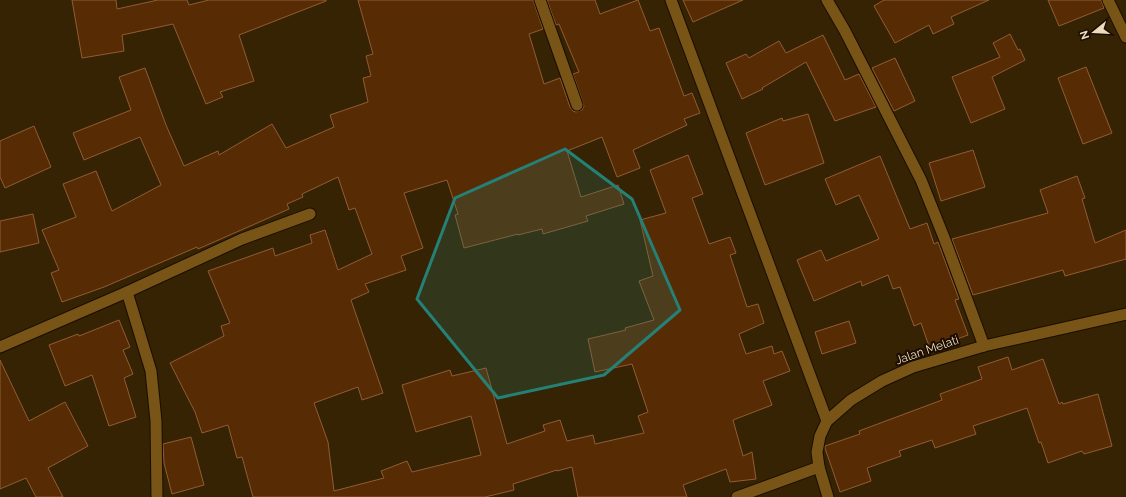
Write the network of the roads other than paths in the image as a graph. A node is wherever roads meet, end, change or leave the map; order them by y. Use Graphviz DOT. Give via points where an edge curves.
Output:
graph roads {
  1 [pos="540,0"];
  2 [pos="671,0"];
  3 [pos="827,0"];
  4 [pos="1108,0"];
  5 [pos="1126,36"];
  6 [pos="577,105"];
  7 [pos="310,214"];
  8 [pos="126,292"];
  9 [pos="1126,314"];
  10 [pos="984,346"];
  11 [pos="0,347"];
  12 [pos="827,421"];
  13 [pos="819,467"];
  14 [pos="157,497"];
  15 [pos="737,497"];
  16 [pos="828,497"];
  1 -- 6 [label="street"];
  2 -- 12 [label="street"];
  3 -- 10 [label="street" via="921,180"];
  4 -- 5 [label="street"];
  7 -- 8 [label="street" via="242,239"];
  8 -- 11 [label="street"];
  8 -- 14 [label="street" via="151,371 156,421"];
  9 -- 10 [label="street, Jalan Melati"];
  10 -- 12 [label="street, Jalan Melati" via="913,367 882,381 851,400"];
  12 -- 13 [label="street, Jalan Melati" via="820,436 817,452"];
  13 -- 15 [label="street"];
  13 -- 16 [label="street, Jalan Melati"];
}
